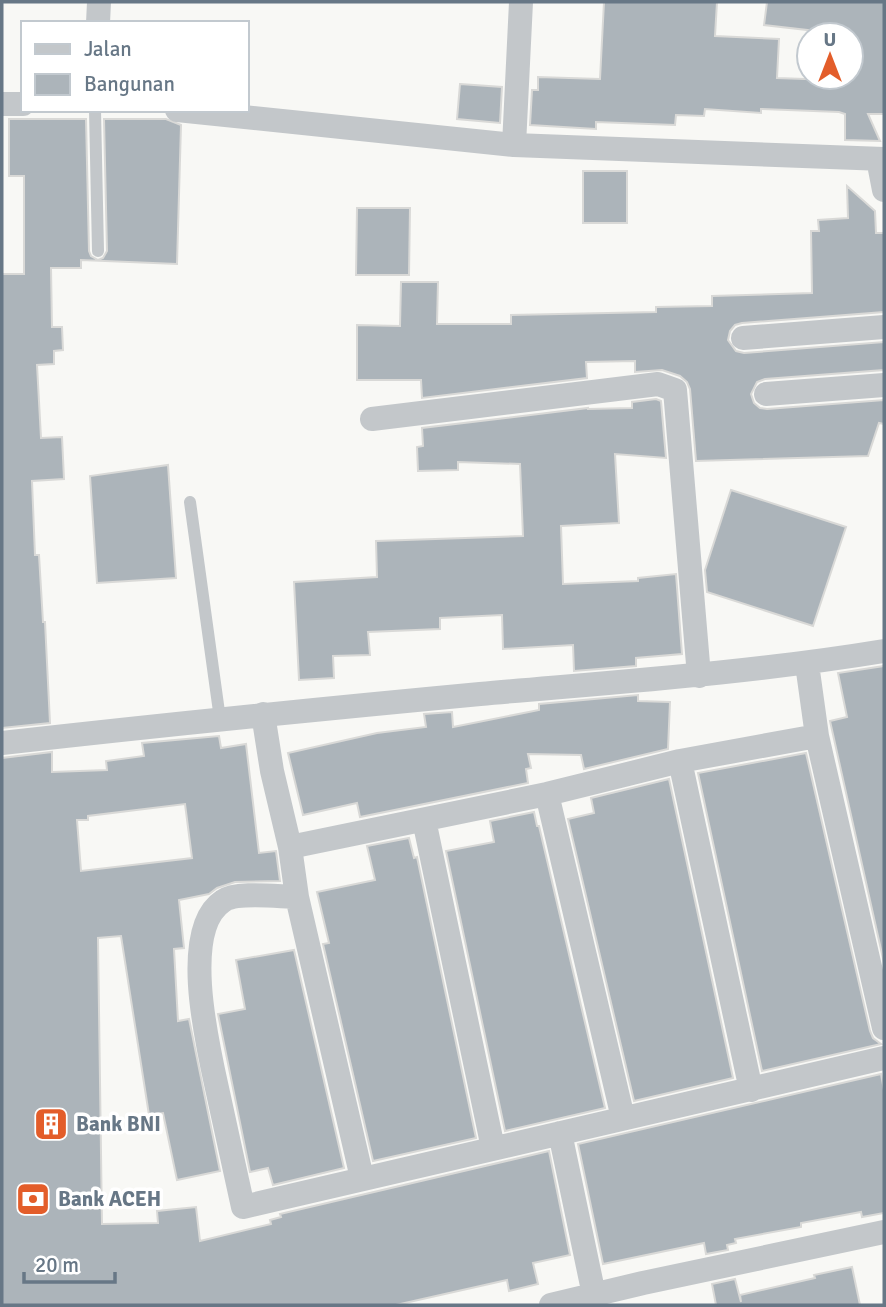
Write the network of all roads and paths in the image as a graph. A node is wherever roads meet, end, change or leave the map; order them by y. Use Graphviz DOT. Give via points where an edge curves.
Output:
graph roads {
  1 [pos="99,2"];
  2 [pos="521,2"];
  3 [pos="98,21"];
  4 [pos="2,104"];
  5 [pos="21,104"];
  6 [pos="95,112"];
  7 [pos="196,112"];
  8 [pos="514,145"];
  9 [pos="881,159"];
  10 [pos="884,190"];
  11 [pos="98,251"];
  12 [pos="884,327"];
  13 [pos="743,338"];
  14 [pos="884,385"];
  15 [pos="766,394"];
  16 [pos="372,419"];
  17 [pos="190,502"];
  18 [pos="884,651"];
  19 [pos="807,664"];
  20 [pos="699,676"];
  21 [pos="263,714"];
  22 [pos="220,719"];
  23 [pos="817,736"];
  24 [pos="2,743"];
  25 [pos="680,761"];
  26 [pos="547,794"];
  27 [pos="424,820"];
  28 [pos="290,848"];
  29 [pos="297,897"];
  30 [pos="884,1028"];
  31 [pos="884,1058"];
  32 [pos="751,1090"];
  33 [pos="623,1118"];
  34 [pos="560,1133"];
  35 [pos="493,1149"];
  36 [pos="362,1178"];
  37 [pos="884,1232"];
  38 [pos="645,1294"];
  39 [pos="594,1295"];
  40 [pos="551,1305"];
  1 -- 3 [label="street"];
  2 -- 8 [label="street"];
  4 -- 5 [label="street"];
  6 -- 11 [label="lane"];
  7 -- 8 [label="street"];
  8 -- 9 [label="street"];
  9 -- 10 [label="street"];
  12 -- 13 [label="street"];
  14 -- 15 [label="street"];
  16 -- 20 [label="street" via="658,384 675,390"];
  17 -- 22 [label="lane"];
  18 -- 19 [label="street"];
  19 -- 20 [label="street"];
  19 -- 23 [label="street"];
  20 -- 21 [label="street"];
  21 -- 22 [label="street"];
  21 -- 28 [label="street"];
  22 -- 24 [label="street"];
  23 -- 25 [label="street"];
  23 -- 30 [label="street"];
  25 -- 26 [label="street"];
  25 -- 32 [label="street"];
  26 -- 27 [label="street"];
  26 -- 33 [label="street"];
  27 -- 28 [label="street"];
  27 -- 35 [label="street"];
  28 -- 29 [label="street"];
  29 -- 36 [label="street"];
  29 -- 36 [label="street" via="223,901 201,939 202,1017 243,1208"];
  31 -- 32 [label="street"];
  32 -- 33 [label="street"];
  33 -- 34 [label="street"];
  34 -- 35 [label="street"];
  34 -- 39 [label="street"];
  35 -- 36 [label="street"];
  37 -- 38 [label="street"];
  38 -- 39 [label="street"];
  39 -- 40 [label="street"];
}
